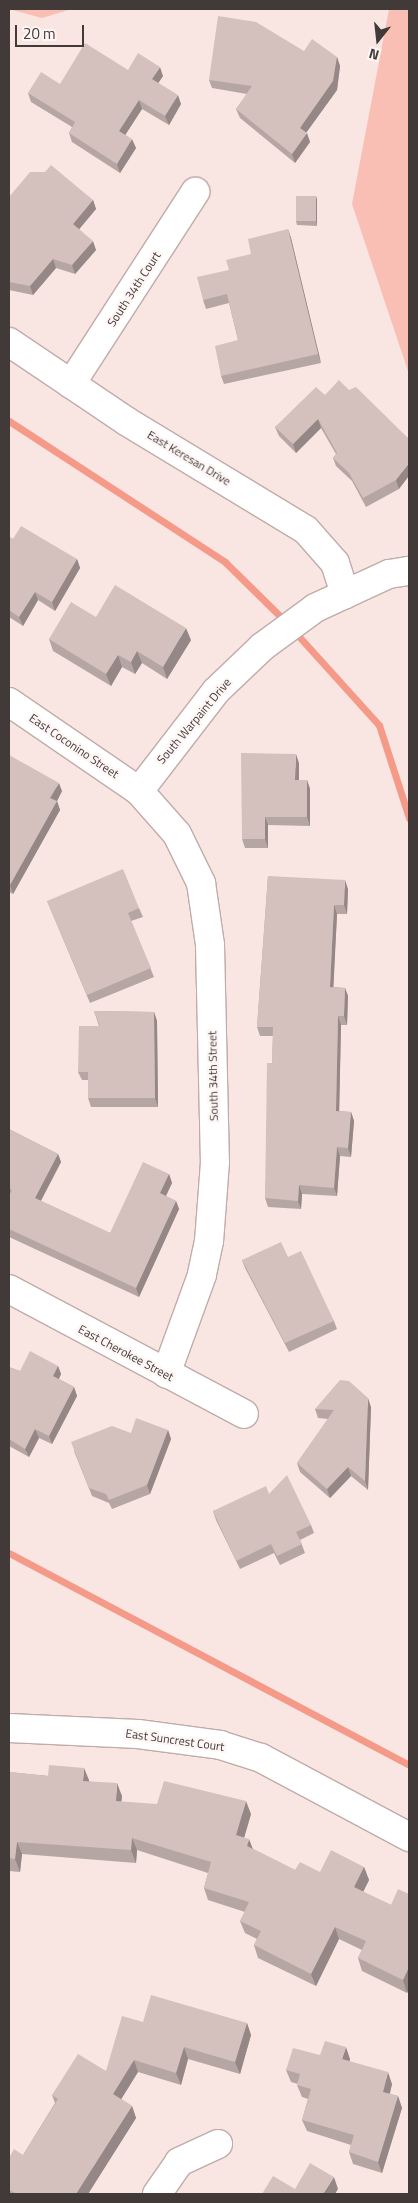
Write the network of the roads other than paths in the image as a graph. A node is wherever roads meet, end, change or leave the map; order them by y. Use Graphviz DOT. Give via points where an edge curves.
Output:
graph roads {
  1 [pos="195,192"];
  2 [pos="9,342"];
  3 [pos="71,384"];
  4 [pos="409,571"];
  5 [pos="345,594"];
  6 [pos="9,702"];
  7 [pos="139,790"];
  8 [pos="9,1289"];
  9 [pos="166,1374"];
  10 [pos="244,1414"];
  11 [pos="9,1728"];
  12 [pos="409,1837"];
  13 [pos="218,2144"];
  14 [pos="157,2194"];
  1 -- 3 [label="street, South 34th Court"];
  2 -- 3 [label="street, East Keresan Drive"];
  3 -- 5 [label="street, East Keresan Drive" via="306,530 335,563"];
  4 -- 5 [label="street, South Warpaint Drive" via="389,574"];
  5 -- 7 [label="street, South Warpaint Drive" via="315,608 262,647 216,691"];
  6 -- 7 [label="street, East Coconino Street"];
  7 -- 9 [label="street, South 34th Street" via="176,834 201,883 210,945 215,1162 209,1241 202,1275"];
  8 -- 9 [label="street, East Cherokee Street"];
  9 -- 10 [label="street, East Cherokee Street"];
  11 -- 12 [label="street, East Suncrest Court" via="138,1734 220,1745 261,1758"];
  13 -- 14 [label="street" via="179,2162"];
}
